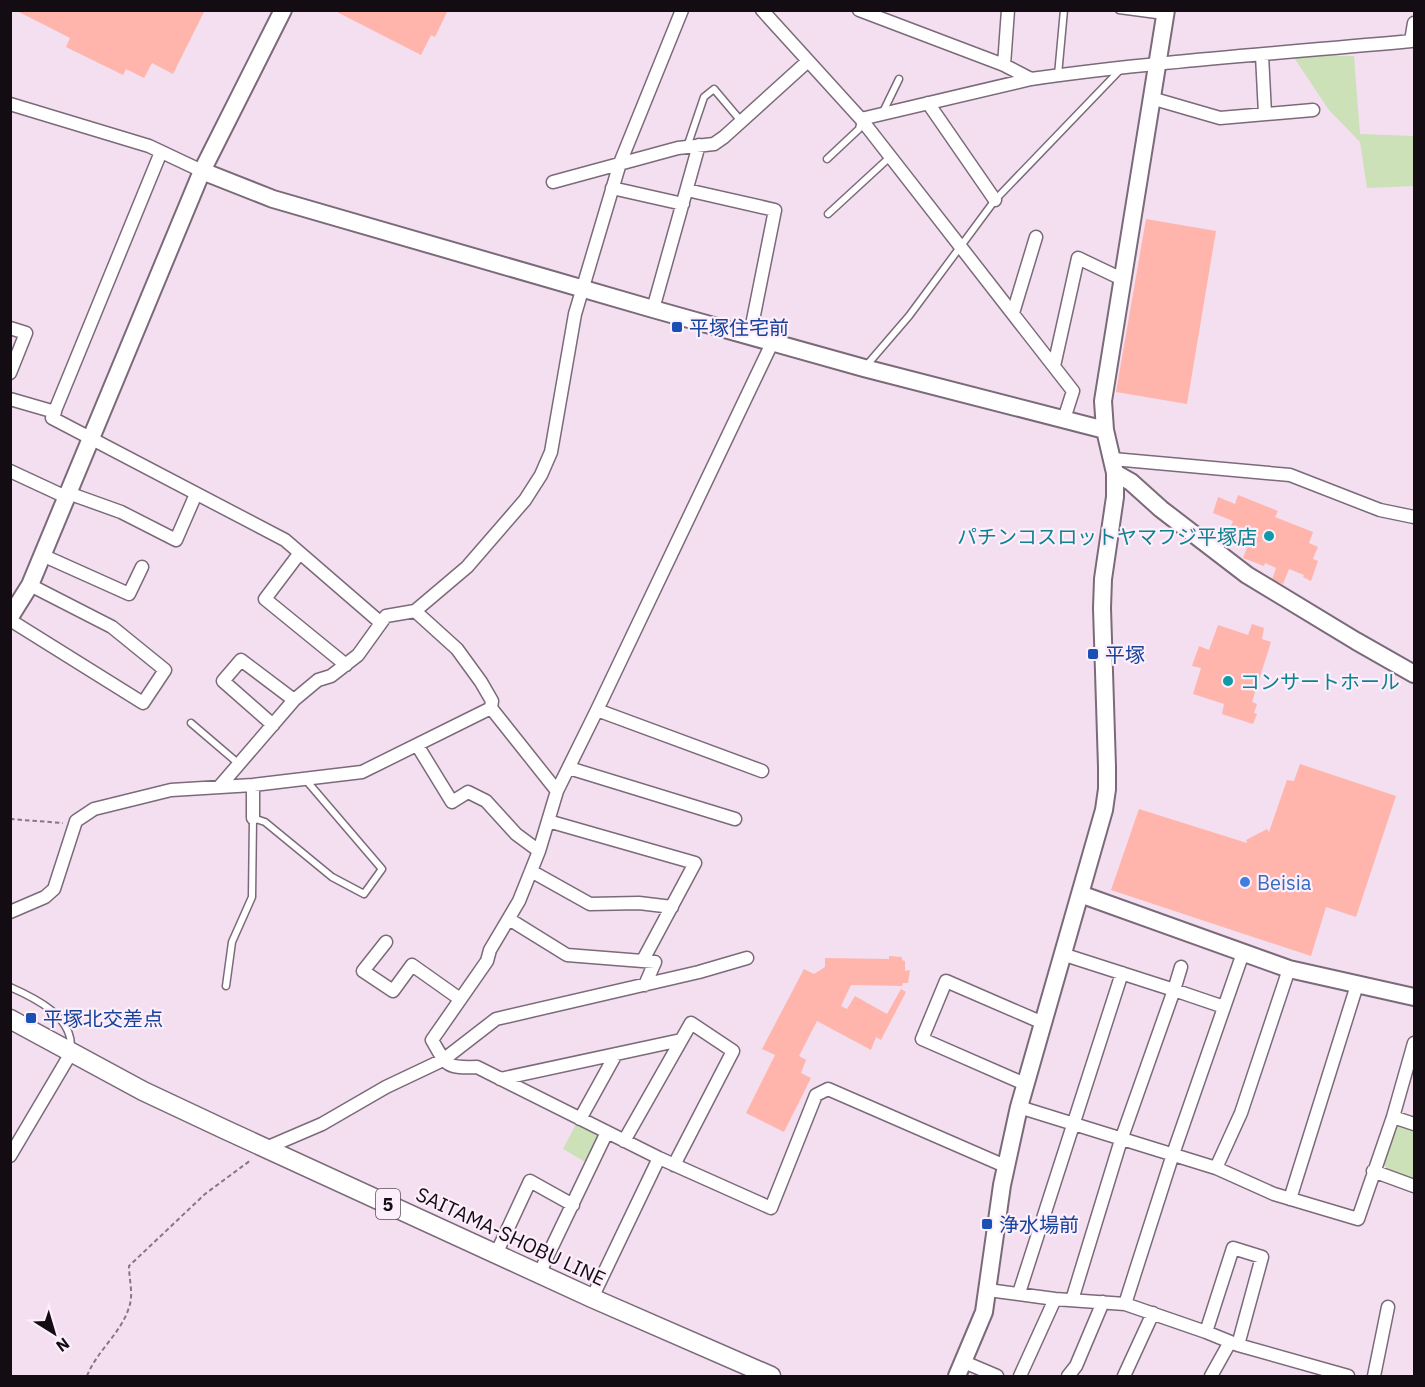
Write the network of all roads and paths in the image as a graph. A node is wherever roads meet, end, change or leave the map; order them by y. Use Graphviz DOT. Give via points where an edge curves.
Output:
graph roads {
  1 [pos="283,10"];
  2 [pos="682,10"];
  3 [pos="762,10"];
  4 [pos="859,10"];
  5 [pos="896,10"];
  6 [pos="1008,10"];
  7 [pos="1064,10"];
  8 [pos="1119,10"];
  9 [pos="1165,13"];
  10 [pos="886,21"];
  11 [pos="1414,23"];
  12 [pos="1262,55"];
  13 [pos="808,62"];
  14 [pos="1004,64"];
  15 [pos="1156,65"];
  16 [pos="1123,66"];
  17 [pos="1058,75"];
  18 [pos="899,79"];
  19 [pos="1031,79"];
  20 [pos="1151,98"];
  21 [pos="928,103"];
  22 [pos="10,104"];
  23 [pos="1313,110"];
  24 [pos="882,114"];
  25 [pos="1265,114"];
  26 [pos="861,119"];
  27 [pos="742,122"];
  28 [pos="693,146"];
  29 [pos="161,152"];
  30 [pos="890,156"];
  31 [pos="826,159"];
  32 [pos="620,164"];
  33 [pos="202,171"];
  34 [pos="552,182"];
  35 [pos="612,188"];
  36 [pos="687,190"];
  37 [pos="995,200"];
  38 [pos="683,204"];
  39 [pos="828,214"];
  40 [pos="1036,237"];
  41 [pos="962,247"];
  42 [pos="1122,279"];
  43 [pos="584,288"];
  44 [pos="653,309"];
  45 [pos="1013,313"];
  46 [pos="10,328"];
  47 [pos="750,335"];
  48 [pos="773,342"];
  49 [pos="1054,366"];
  50 [pos="864,368"];
  51 [pos="10,373"];
  52 [pos="10,399"];
  53 [pos="55,412"];
  54 [pos="1064,419"];
  55 [pos="1105,430"];
  56 [pos="90,439"];
  57 [pos="1114,466"];
  58 [pos="10,471"];
  59 [pos="196,494"];
  60 [pos="67,495"];
  61 [pos="1414,517"];
  62 [pos="299,554"];
  63 [pos="42,555"];
  64 [pos="142,567"];
  65 [pos="30,585"];
  66 [pos="415,611"];
  67 [pos="10,619"];
  68 [pos="381,623"];
  69 [pos="346,665"];
  70 [pos="1414,674"];
  71 [pos="294,700"];
  72 [pos="491,708"];
  73 [pos="597,710"];
  74 [pos="191,723"];
  75 [pos="273,725"];
  76 [pos="417,745"];
  77 [pos="239,764"];
  78 [pos="568,768"];
  79 [pos="762,771"];
  80 [pos="305,779"];
  81 [pos="253,785"];
  82 [pos="220,786"];
  83 [pos="557,791"];
  84 [pos="253,818"];
  85 [pos="10,819"];
  86 [pos="735,819"];
  87 [pos="548,820"];
  88 [pos="75,823"];
  89 [pos="539,851"];
  90 [pos="531,871"];
  91 [pos="1080,894"];
  92 [pos="672,907"];
  93 [pos="10,912"];
  94 [pos="509,919"];
  95 [pos="386,942"];
  96 [pos="1243,952"];
  97 [pos="1062,954"];
  98 [pos="747,958"];
  99 [pos="643,960"];
  100 [pos="1181,967"];
  101 [pos="1289,969"];
  102 [pos="1122,973"];
  103 [pos="645,985"];
  104 [pos="1358,985"];
  105 [pos="226,986"];
  106 [pos="10,987"];
  107 [pos="1174,990"];
  108 [pos="1414,997"];
  109 [pos="460,999"];
  110 [pos="1224,1007"];
  111 [pos="10,1019"];
  112 [pos="1043,1023"];
  113 [pos="681,1040"];
  114 [pos="1414,1044"];
  115 [pos="71,1053"];
  116 [pos="616,1054"];
  117 [pos="443,1060"];
  118 [pos="500,1078"];
  119 [pos="1025,1084"];
  120 [pos="1019,1107"];
  121 [pos="1393,1117"];
  122 [pos="580,1119"];
  123 [pos="1074,1124"];
  124 [pos="1414,1124"];
  125 [pos="607,1132"];
  126 [pos="1121,1140"];
  127 [pos="624,1141"];
  128 [pos="266,1148"];
  129 [pos="1173,1154"];
  130 [pos="10,1156"];
  131 [pos="659,1158"];
  132 [pos="674,1165"];
  133 [pos="1005,1166"];
  134 [pos="1216,1168"];
  135 [pos="1373,1171"];
  136 [pos="1414,1186"];
  137 [pos="1290,1199"];
  138 [pos="573,1205"];
  139 [pos="496,1254"];
  140 [pos="539,1274"];
  141 [pos="988,1290"];
  142 [pos="1018,1293"];
  143 [pos="592,1298"];
  144 [pos="1055,1299"];
  145 [pos="1072,1300"];
  146 [pos="1103,1302"];
  147 [pos="1125,1304"];
  148 [pos="1388,1307"];
  149 [pos="1153,1313"];
  150 [pos="1206,1332"];
  151 [pos="1234,1344"];
  152 [pos="960,1369"];
  153 [pos="1343,1376"];
  154 [pos="87,1377"];
  155 [pos="771,1377"];
  156 [pos="997,1377"];
  157 [pos="1020,1377"];
  158 [pos="1068,1377"];
  159 [pos="1124,1377"];
  160 [pos="1211,1377"];
  161 [pos="1374,1377"];
  1 -- 33 [label="street"];
  2 -- 32 [label="street"];
  3 -- 13 [label="street"];
  4 -- 10 [label="street"];
  5 -- 10 [label="street"];
  6 -- 14 [label="street"];
  7 -- 17 [label="lane"];
  8 -- 9 [label="lane"];
  9 -- 15 [label="street"];
  10 -- 14 [label="street"];
  11 -- 12 [label="street" via="1411,41"];
  12 -- 15 [label="street"];
  12 -- 25 [label="street"];
  13 -- 26 [label="street"];
  13 -- 27 [label="street"];
  14 -- 19 [label="street"];
  15 -- 16 [label="street"];
  15 -- 20 [label="street"];
  16 -- 17 [label="street"];
  16 -- 37 [label="lane"];
  17 -- 19 [label="street"];
  18 -- 24 [label="lane"];
  19 -- 21 [label="street"];
  20 -- 25 [label="street" via="1220,118"];
  20 -- 42 [label="street"];
  21 -- 24 [label="street"];
  21 -- 37 [label="street"];
  22 -- 29 [label="street"];
  23 -- 25 [label="street"];
  24 -- 26 [label="street"];
  26 -- 30 [label="street"];
  26 -- 31 [label="lane" via="859,129"];
  27 -- 28 [label="street" via="714,144"];
  27 -- 28 [label="lane" via="714,88 704,97"];
  28 -- 32 [label="street"];
  28 -- 36 [label="street"];
  29 -- 33 [label="street"];
  29 -- 53 [label="street"];
  30 -- 39 [label="lane"];
  30 -- 41 [label="street"];
  32 -- 34 [label="street"];
  32 -- 35 [label="street"];
  33 -- 43 [label="street" via="273,199"];
  33 -- 56 [label="street"];
  35 -- 38 [label="street"];
  35 -- 43 [label="street"];
  36 -- 38 [label="street"];
  36 -- 47 [label="street" via="775,210"];
  37 -- 41 [label="lane"];
  38 -- 44 [label="street"];
  40 -- 45 [label="street"];
  41 -- 45 [label="street"];
  41 -- 50 [label="lane"];
  42 -- 49 [label="street" via="1078,258"];
  42 -- 55 [label="street" via="1103,400"];
  43 -- 44 [label="street"];
  43 -- 66 [label="street" via="575,314 551,452 542,475 467,567"];
  44 -- 47 [label="street"];
  45 -- 49 [label="street"];
  46 -- 51 [label="street" via="26,333"];
  47 -- 48 [label="street"];
  48 -- 50 [label="street"];
  48 -- 73 [label="street"];
  49 -- 54 [label="street" via="1073,391"];
  50 -- 54 [label="street"];
  52 -- 53 [label="street"];
  53 -- 56 [label="street" via="52,418"];
  54 -- 55 [label="street"];
  55 -- 57 [label="street"];
  56 -- 59 [label="street"];
  56 -- 60 [label="street"];
  57 -- 61 [label="street" via="1290,475 1380,510"];
  57 -- 70 [label="street" via="1161,509 1247,575"];
  57 -- 91 [label="street" via="1102,608 1107,789"];
  58 -- 60 [label="street"];
  59 -- 60 [label="street" via="176,540 121,512"];
  59 -- 62 [label="street" via="285,540"];
  60 -- 63 [label="street"];
  62 -- 68 [label="street"];
  62 -- 69 [label="street" via="265,599"];
  63 -- 64 [label="street" via="129,594"];
  63 -- 65 [label="street"];
  65 -- 67 [label="street"];
  65 -- 67 [label="street" via="112,627 165,670 143,703"];
  66 -- 68 [label="street" via="386,616"];
  66 -- 72 [label="street" via="457,649 492,701"];
  68 -- 69 [label="street"];
  69 -- 71 [label="street" via="318,680"];
  71 -- 75 [label="street"];
  71 -- 75 [label="street" via="241,660 223,681"];
  72 -- 76 [label="street"];
  72 -- 83 [label="street"];
  73 -- 78 [label="street"];
  73 -- 79 [label="street"];
  74 -- 77 [label="lane"];
  75 -- 77 [label="street"];
  76 -- 80 [label="street" via="362,772"];
  76 -- 89 [label="street" via="452,802 468,792 486,801 516,834"];
  77 -- 82 [label="street"];
  78 -- 83 [label="street"];
  78 -- 86 [label="street"];
  80 -- 81 [label="street"];
  80 -- 84 [label="lane" via="382,869 364,894 332,877 265,822"];
  81 -- 82 [label="street"];
  81 -- 84 [label="street"];
  82 -- 88 [label="street" via="171,790 94,809"];
  83 -- 87 [label="street"];
  84 -- 105 [label="lane" via="252,897 232,942"];
  85 -- 88 [label="path"];
  87 -- 89 [label="street"];
  87 -- 92 [label="street" via="695,863"];
  88 -- 93 [label="street" via="54,889"];
  89 -- 90 [label="street"];
  90 -- 92 [label="street" via="590,904"];
  90 -- 94 [label="street"];
  91 -- 96 [label="street"];
  91 -- 97 [label="street"];
  92 -- 99 [label="street"];
  94 -- 99 [label="street" via="567,955"];
  94 -- 109 [label="street" via="487,961"];
  95 -- 109 [label="street" via="363,971 393,991 412,965"];
  96 -- 101 [label="street"];
  96 -- 110 [label="street"];
  97 -- 102 [label="street"];
  97 -- 112 [label="street"];
  98 -- 103 [label="street"];
  99 -- 103 [label="street" via="656,962"];
  100 -- 107 [label="street"];
  101 -- 104 [label="street"];
  101 -- 134 [label="street" via="1240,1113"];
  102 -- 107 [label="street"];
  102 -- 123 [label="street"];
  103 -- 117 [label="street" via="496,1019"];
  104 -- 108 [label="street"];
  104 -- 137 [label="street"];
  106 -- 115 [label="lane" via="36,999 56,1016 69,1034"];
  107 -- 110 [label="street"];
  107 -- 126 [label="street"];
  109 -- 117 [label="street" via="432,1040"];
  110 -- 129 [label="street"];
  111 -- 115 [label="main road, SAITAMA-SHOBU LINE / 5"];
  112 -- 119 [label="street"];
  112 -- 119 [label="street" via="946,981 922,1039"];
  113 -- 116 [label="street"];
  113 -- 127 [label="street"];
  113 -- 132 [label="street" via="691,1023 733,1051"];
  114 -- 121 [label="street"];
  115 -- 128 [label="main road, SAITAMA-SHOBU LINE / 5"];
  115 -- 130 [label="street"];
  116 -- 118 [label="street"];
  116 -- 122 [label="street"];
  117 -- 118 [label="street" via="453,1068 477,1067"];
  117 -- 128 [label="street" via="322,1124"];
  118 -- 122 [label="street"];
  119 -- 120 [label="street"];
  120 -- 123 [label="street"];
  120 -- 133 [label="street"];
  121 -- 124 [label="street"];
  121 -- 135 [label="street"];
  122 -- 125 [label="street"];
  123 -- 126 [label="street"];
  123 -- 142 [label="street"];
  125 -- 127 [label="street"];
  125 -- 138 [label="street"];
  126 -- 129 [label="street"];
  126 -- 145 [label="street"];
  127 -- 131 [label="street"];
  128 -- 139 [label="main road, SAITAMA-SHOBU LINE / 5"];
  128 -- 154 [label="path" via="205,1194 129,1266 130,1303 117,1333"];
  129 -- 134 [label="street"];
  129 -- 147 [label="street"];
  131 -- 132 [label="street"];
  131 -- 143 [label="street"];
  132 -- 133 [label="street" via="771,1208 816,1095 828,1089"];
  133 -- 141 [label="street"];
  134 -- 137 [label="street"];
  135 -- 136 [label="street"];
  135 -- 137 [label="street" via="1358,1219"];
  138 -- 139 [label="street" via="530,1181"];
  138 -- 140 [label="street"];
  139 -- 140 [label="main road, SAITAMA-SHOBU LINE / 5"];
  140 -- 143 [label="main road, SAITAMA-SHOBU LINE / 5"];
  141 -- 142 [label="street"];
  141 -- 152 [label="street" via="984,1312"];
  142 -- 144 [label="street"];
  143 -- 155 [label="main road, SAITAMA-SHOBU LINE / 5"];
  144 -- 145 [label="street"];
  144 -- 157 [label="street"];
  145 -- 146 [label="street"];
  146 -- 147 [label="street"];
  146 -- 158 [label="street"];
  147 -- 149 [label="street"];
  148 -- 161 [label="street"];
  149 -- 150 [label="street"];
  149 -- 159 [label="street"];
  150 -- 151 [label="street"];
  150 -- 151 [label="street" via="1233,1248 1262,1257"];
  151 -- 153 [label="street"];
  151 -- 160 [label="street"];
  152 -- 156 [label="street"];
}
